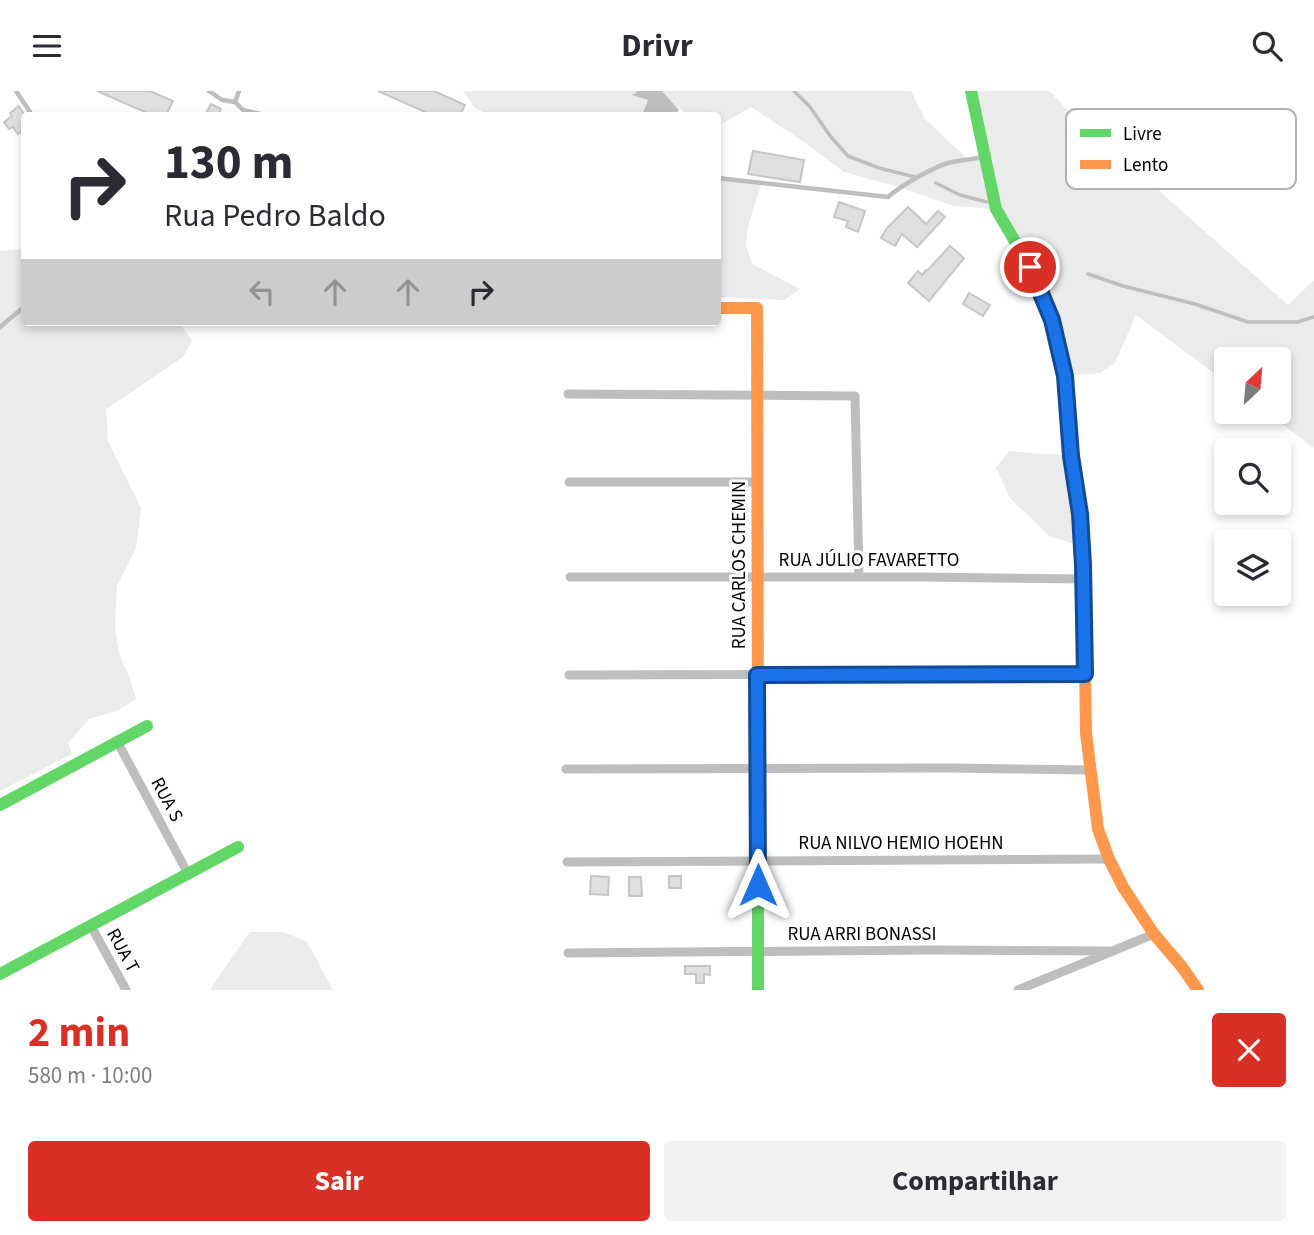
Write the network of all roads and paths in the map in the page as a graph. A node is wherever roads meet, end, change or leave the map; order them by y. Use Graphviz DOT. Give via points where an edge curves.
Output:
graph roads {
  1 [pos="16,91"];
  2 [pos="209,91"];
  3 [pos="239,91"];
  4 [pos="971,91"];
  5 [pos="235,102"];
  6 [pos="30,112"];
  7 [pos="251,112"];
  8 [pos="985,156"];
  9 [pos="721,178"];
  10 [pos="721,308"];
  11 [pos="21,310"];
  12 [pos="0,327"];
  13 [pos="568,394"];
  14 [pos="757,395"];
  15 [pos="569,482"];
  16 [pos="757,482"];
  17 [pos="570,577"];
  18 [pos="757,577"];
  19 [pos="859,577"];
  20 [pos="1083,579"];
  21 [pos="1085,674"];
  22 [pos="569,675"];
  23 [pos="757,675"];
  24 [pos="147,726"];
  25 [pos="118,743"];
  26 [pos="566,769"];
  27 [pos="758,769"];
  28 [pos="1090,770"];
  29 [pos="0,805"];
  30 [pos="238,847"];
  31 [pos="1110,859"];
  32 [pos="758,861"];
  33 [pos="567,862"];
  34 [pos="187,872"];
  35 [pos="91,926"];
  36 [pos="1154,934"];
  37 [pos="1114,951"];
  38 [pos="758,952"];
  39 [pos="568,953"];
  40 [pos="0,974"];
  41 [pos="125,990"];
  42 [pos="758,990"];
  43 [pos="1018,990"];
  44 [pos="1198,990"];
  1 -- 6 [label="lane"];
  2 -- 5 [label="lane"];
  3 -- 5 [label="lane"];
  4 -- 8 [label="street"];
  5 -- 7 [label="lane"];
  8 -- 9 [label="lane" via="947,163 888,197"];
  8 -- 20 [label="street" via="996,209 1030,267 1048,310 1065,376"];
  10 -- 14 [label="street, RUA CARLOS CHEMIN" via="757,308"];
  11 -- 12 [label="lane"];
  13 -- 14 [label="street"];
  14 -- 16 [label="street, RUA CARLOS CHEMIN"];
  14 -- 19 [label="street" via="855,396"];
  15 -- 16 [label="street"];
  16 -- 18 [label="street, RUA CARLOS CHEMIN"];
  17 -- 18 [label="street, RUA JÚLIO FAVARETTO"];
  18 -- 19 [label="street, RUA JÚLIO FAVARETTO"];
  18 -- 23 [label="street, RUA CARLOS CHEMIN"];
  19 -- 20 [label="street, RUA JÚLIO FAVARETTO"];
  20 -- 21 [label="street"];
  21 -- 23 [label="street"];
  21 -- 28 [label="street"];
  22 -- 23 [label="street"];
  23 -- 27 [label="street, RUA CARLOS CHEMIN"];
  24 -- 25 [label="street"];
  25 -- 29 [label="street"];
  25 -- 34 [label="street, RUA S"];
  26 -- 27 [label="street"];
  27 -- 28 [label="street"];
  27 -- 32 [label="street, RUA CARLOS CHEMIN"];
  28 -- 31 [label="street" via="1098,829"];
  30 -- 34 [label="street"];
  31 -- 32 [label="street, RUA NILVO HEMIO HOEHN"];
  31 -- 36 [label="street"];
  32 -- 33 [label="street, RUA NILVO HEMIO HOEHN"];
  32 -- 38 [label="street, RUA CARLOS CHEMIN"];
  34 -- 35 [label="street"];
  35 -- 40 [label="street"];
  35 -- 41 [label="street, RUA T"];
  36 -- 37 [label="street"];
  36 -- 44 [label="street"];
  37 -- 38 [label="street, RUA ARRI BONASSI"];
  37 -- 43 [label="street"];
  38 -- 39 [label="street, RUA ARRI BONASSI"];
  38 -- 42 [label="street, RUA CARLOS CHEMIN"];
}
